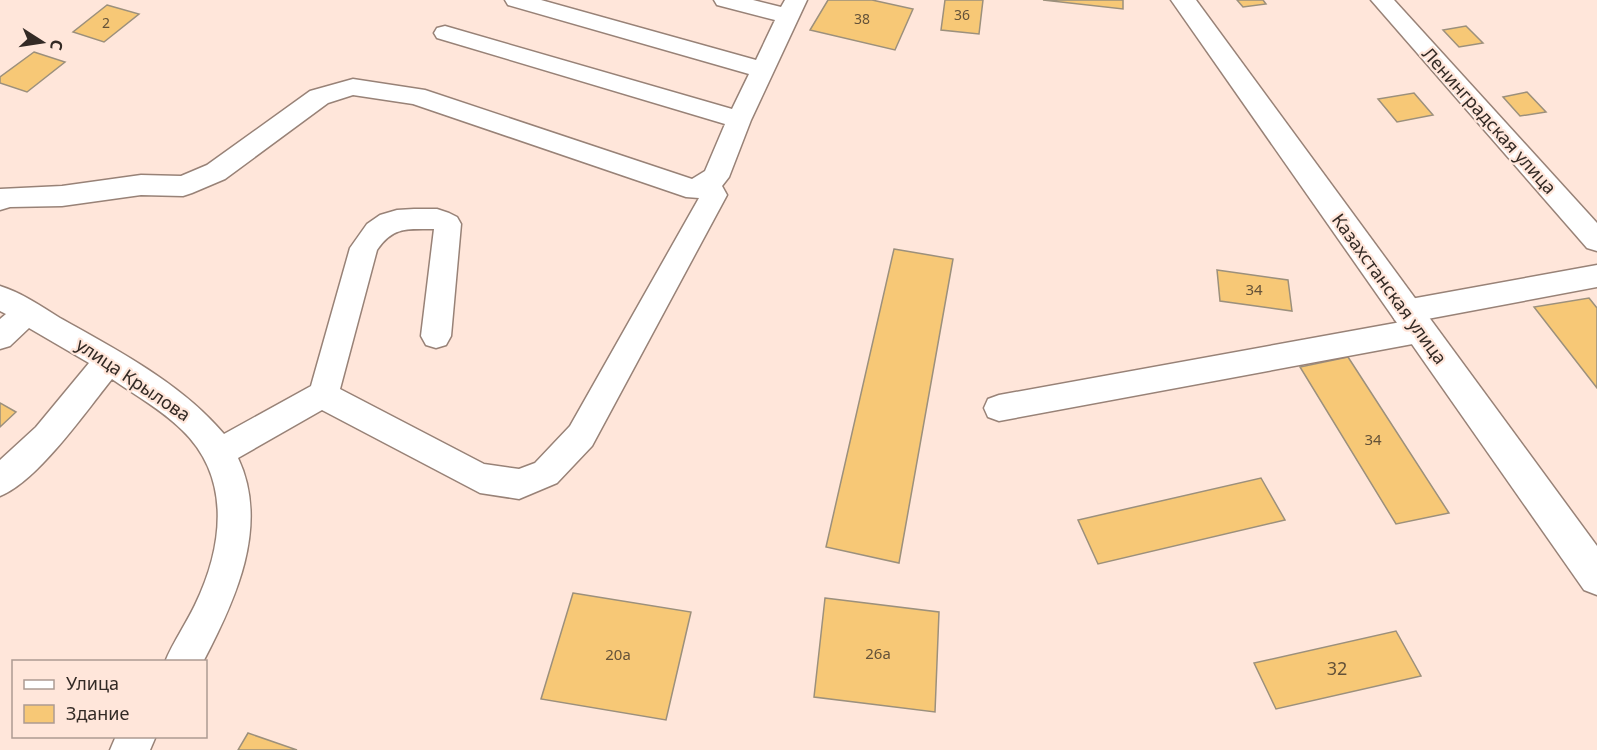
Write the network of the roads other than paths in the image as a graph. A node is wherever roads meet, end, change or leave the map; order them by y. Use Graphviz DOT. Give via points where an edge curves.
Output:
graph roads {
  1 [pos="516,0"];
  2 [pos="725,0"];
  3 [pos="1183,0"];
  4 [pos="1382,0"];
  5 [pos="792,8"];
  6 [pos="445,33"];
  7 [pos="762,70"];
  8 [pos="739,120"];
  9 [pos="706,183"];
  10 [pos="0,200"];
  11 [pos="1597,241"];
  12 [pos="1597,276"];
  13 [pos="0,297"];
  14 [pos="28,312"];
  15 [pos="1412,321"];
  16 [pos="436,336"];
  17 [pos="0,337"];
  18 [pos="109,360"];
  19 [pos="323,396"];
  20 [pos="999,408"];
  21 [pos="218,453"];
  22 [pos="0,481"];
  23 [pos="1597,577"];
  24 [pos="184,660"];
  1 -- 7 [label="street"];
  2 -- 5 [label="street"];
  3 -- 15 [label="main road, Казахстанская улица"];
  4 -- 11 [label="street, Ленинградская улица"];
  5 -- 7 [label="street"];
  6 -- 8 [label="street"];
  7 -- 8 [label="street"];
  8 -- 9 [label="street" via="716,177"];
  9 -- 10 [label="street" via="695,190 416,96 353,87 320,97 216,172 183,186 141,186"];
  9 -- 19 [label="street" via="714,195 581,436 546,473 519,484 480,478"];
  12 -- 15 [label="street"];
  13 -- 14 [label="street, улица Крылова"];
  14 -- 17 [label="street"];
  14 -- 18 [label="street, улица Крылова"];
  15 -- 20 [label="street"];
  15 -- 23 [label="main road, Казахстанская улица"];
  16 -- 19 [label="street" via="448,224 442,219 398,218 376,231 364,248"];
  18 -- 21 [label="street, улица Крылова" via="193,420"];
  18 -- 22 [label="street" via="47,437"];
  19 -- 21 [label="street" via="314,397"];
  21 -- 24 [label="street, улица Крылова" via="233,491 232,547 211,611"];
}
